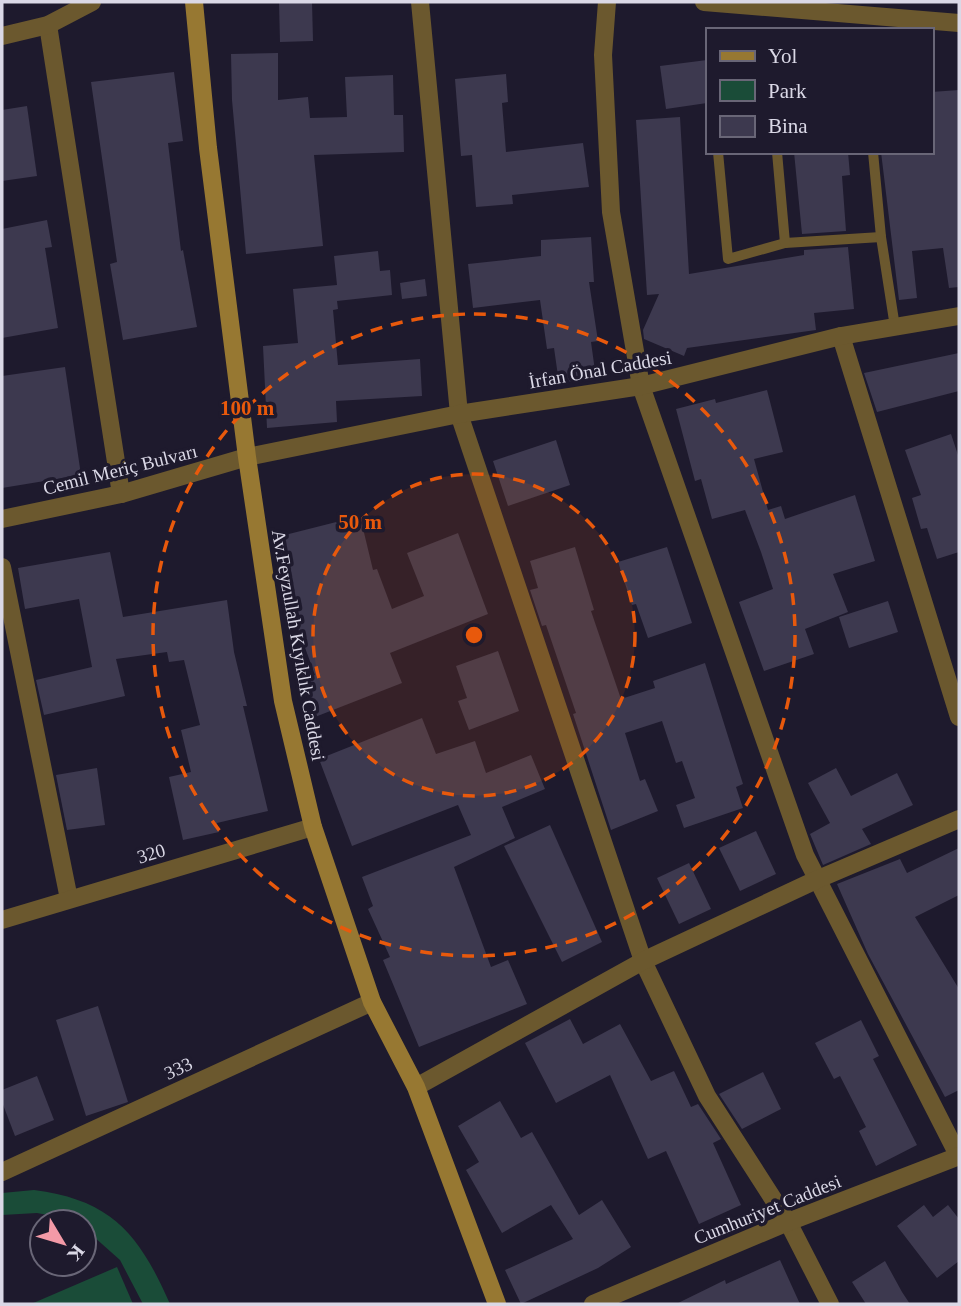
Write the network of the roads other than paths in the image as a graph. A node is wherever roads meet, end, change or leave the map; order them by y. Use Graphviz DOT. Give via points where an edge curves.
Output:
graph roads {
  1 [pos="92,2"];
  2 [pos="194,2"];
  3 [pos="420,2"];
  4 [pos="607,2"];
  5 [pos="704,2"];
  6 [pos="959,23"];
  7 [pos="48,25"];
  8 [pos="2,36"];
  9 [pos="718,154"];
  10 [pos="777,154"];
  11 [pos="873,154"];
  12 [pos="881,237"];
  13 [pos="785,243"];
  14 [pos="959,316"];
  15 [pos="895,327"];
  16 [pos="841,337"];
  17 [pos="641,386"];
  18 [pos="459,414"];
  19 [pos="247,457"];
  20 [pos="121,494"];
  21 [pos="2,519"];
  22 [pos="2,568"];
  23 [pos="959,717"];
  24 [pos="959,819"];
  25 [pos="313,827"];
  26 [pos="816,880"];
  27 [pos="69,899"];
  28 [pos="2,920"];
  29 [pos="643,961"];
  30 [pos="372,1002"];
  31 [pos="416,1087"];
  32 [pos="959,1157"];
  33 [pos="3,1166"];
  34 [pos="788,1222"];
  35 [pos="498,1304"];
  36 [pos="593,1304"];
  37 [pos="830,1304"];
  1 -- 7 [label="street"];
  2 -- 19 [label="street, Av.Feyzullah Kıyıklık Caddesi"];
  3 -- 18 [label="street"];
  4 -- 17 [label="street" via="603,55 611,212"];
  5 -- 6 [label="street"];
  7 -- 8 [label="street"];
  7 -- 20 [label="street"];
  9 -- 13 [label="lane" via="728,259"];
  10 -- 13 [label="lane"];
  11 -- 12 [label="lane"];
  12 -- 13 [label="lane"];
  12 -- 15 [label="lane"];
  14 -- 15 [label="street, İrfan Önal Caddesi"];
  15 -- 16 [label="street, İrfan Önal Caddesi"];
  16 -- 17 [label="street, İrfan Önal Caddesi"];
  16 -- 23 [label="street"];
  17 -- 18 [label="street, İrfan Önal Caddesi"];
  17 -- 26 [label="street"];
  18 -- 19 [label="street, İrfan Önal Caddesi"];
  18 -- 29 [label="street"];
  19 -- 20 [label="street, Cemil Meriç Bulvarı"];
  19 -- 25 [label="street, Av.Feyzullah Kıyıklık Caddesi" via="284,701"];
  20 -- 21 [label="street, Cemil Meriç Bulvarı"];
  22 -- 27 [label="street"];
  24 -- 26 [label="street"];
  25 -- 27 [label="street, 320"];
  25 -- 30 [label="street, Av.Feyzullah Kıyıklık Caddesi"];
  26 -- 29 [label="street"];
  26 -- 32 [label="street"];
  27 -- 28 [label="street, 320"];
  29 -- 31 [label="street"];
  29 -- 34 [label="street" via="707,1096"];
  30 -- 31 [label="street, Av.Feyzullah Kıyıklık Caddesi"];
  30 -- 33 [label="street, 333"];
  31 -- 35 [label="street, Av.Feyzullah Kıyıklık Caddesi"];
  32 -- 34 [label="street, Cumhuriyet Caddesi"];
  34 -- 36 [label="street, Cumhuriyet Caddesi"];
  34 -- 37 [label="street"];
}
